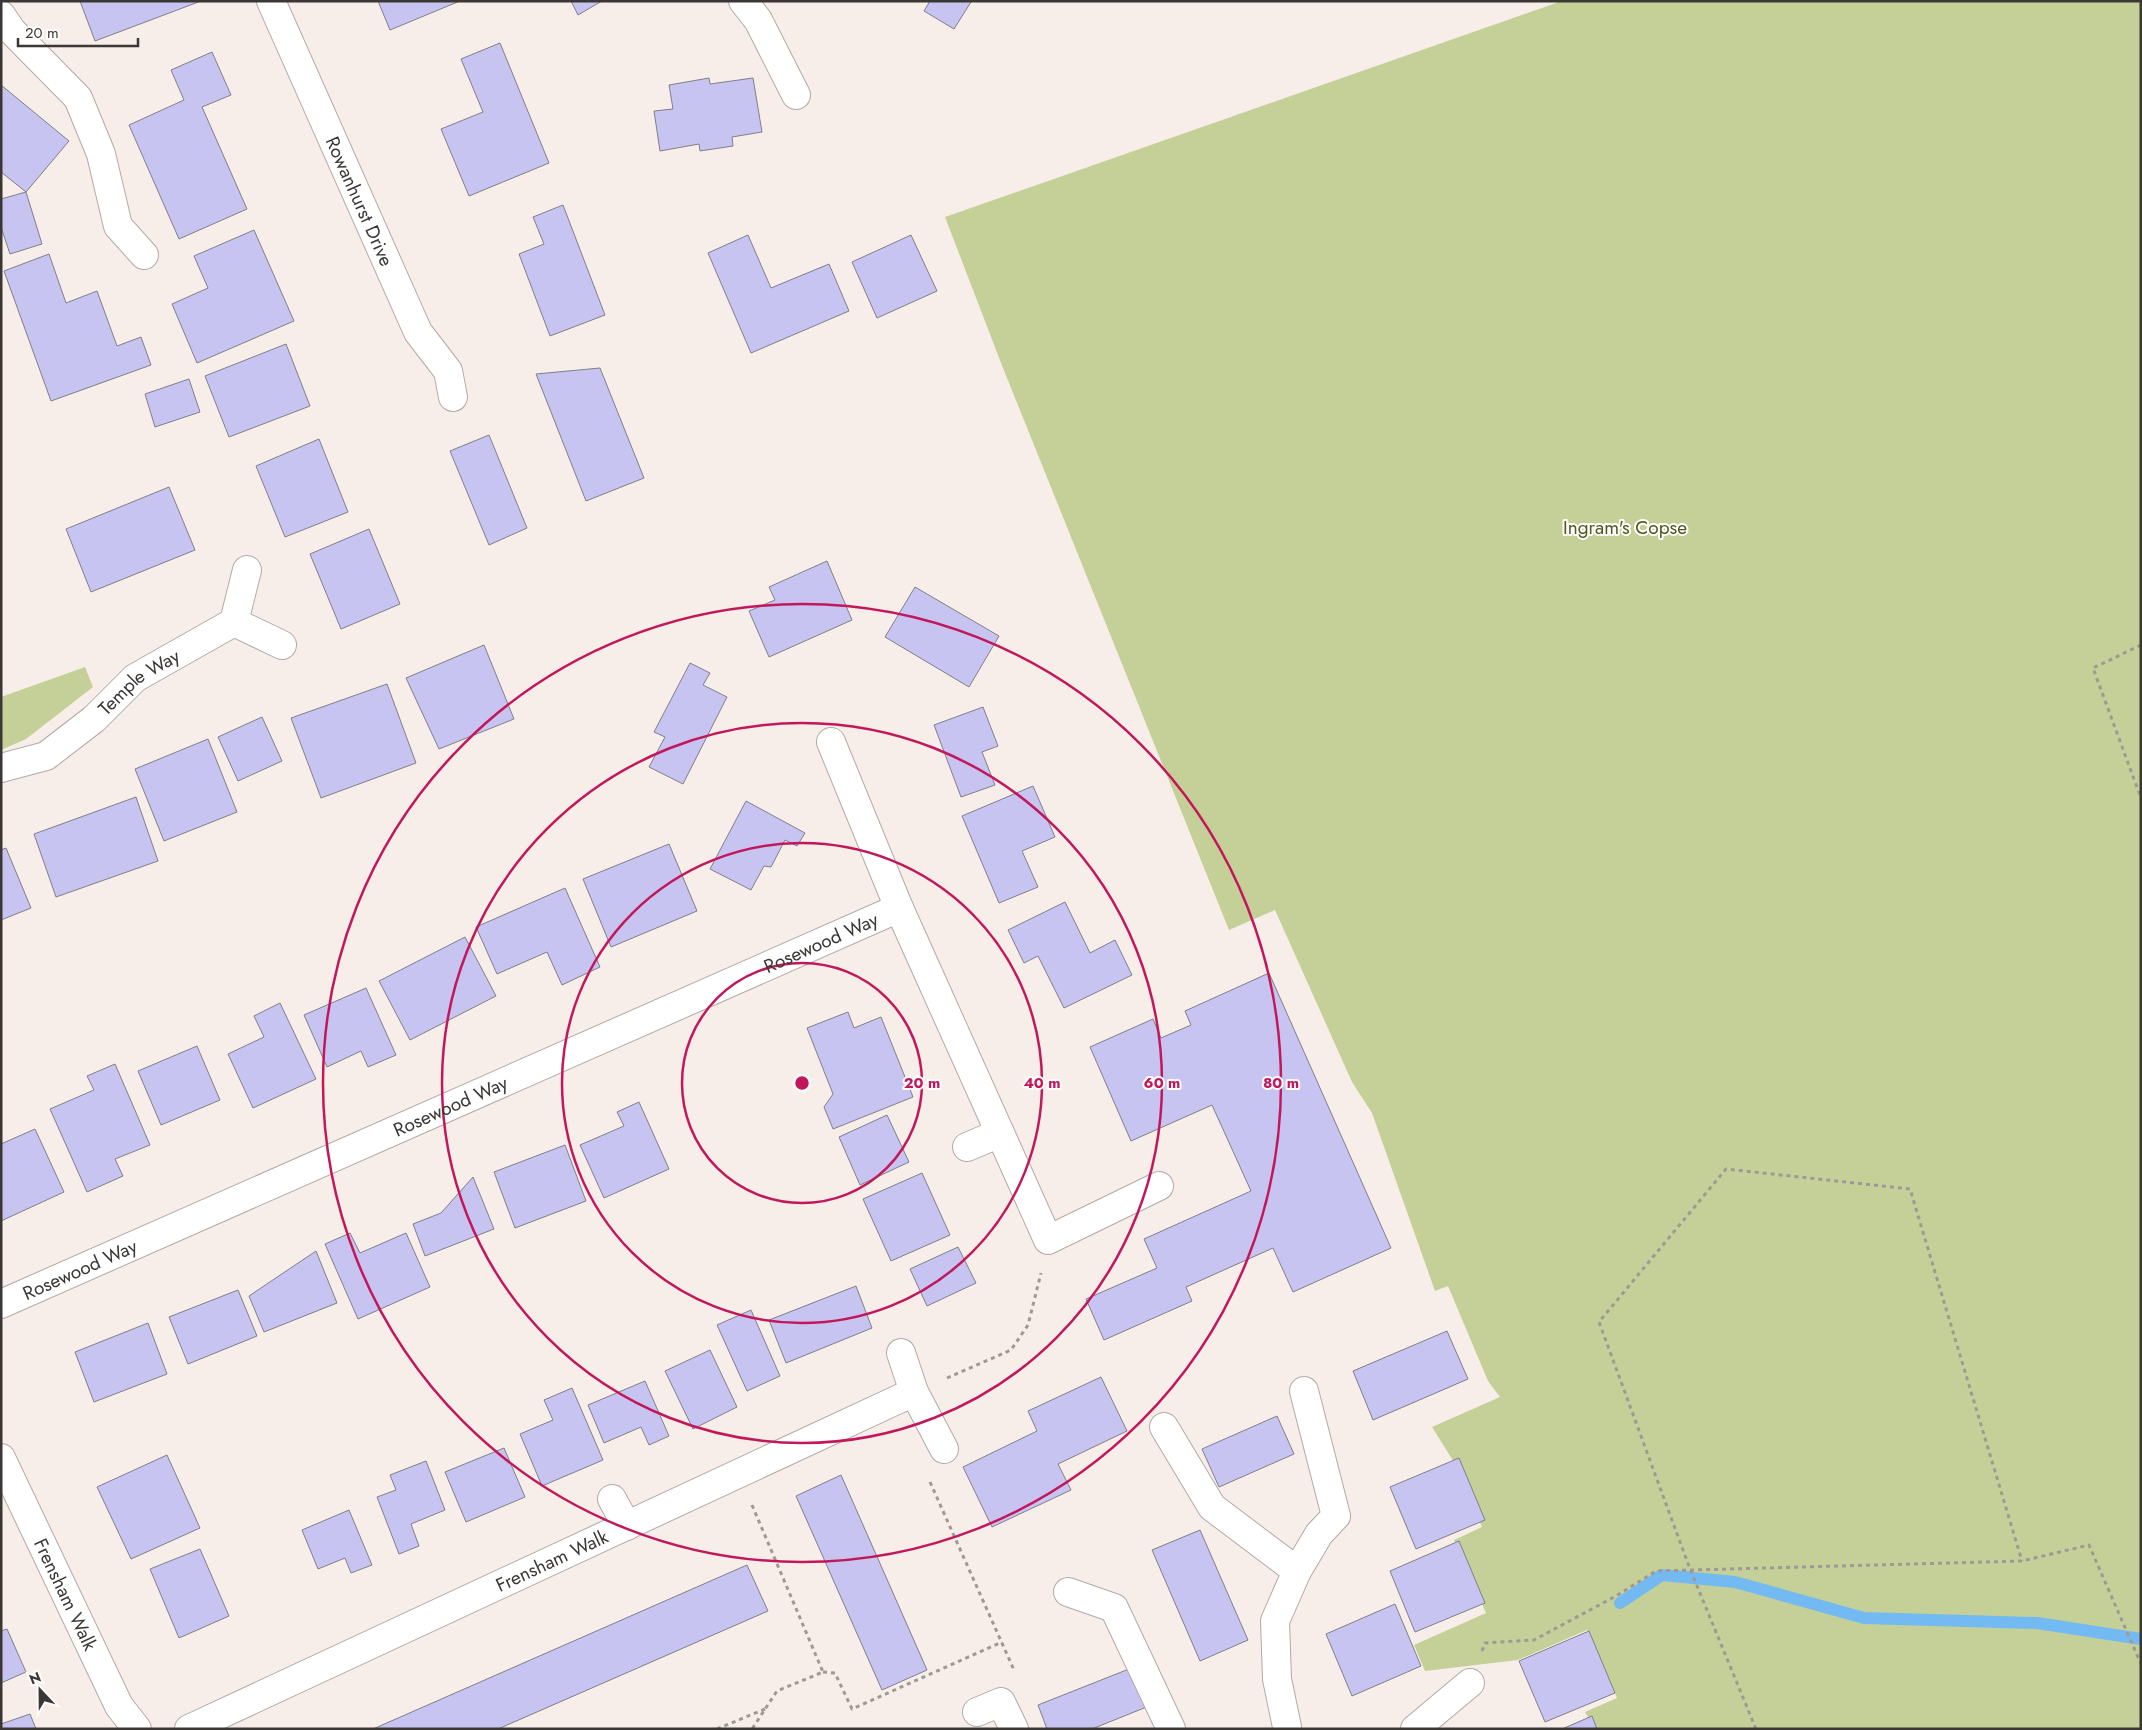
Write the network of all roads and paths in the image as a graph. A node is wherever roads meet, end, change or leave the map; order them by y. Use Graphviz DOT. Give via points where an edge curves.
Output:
graph roads {
  1 [pos="270,1"];
  2 [pos="743,1"];
  3 [pos="1,16"];
  4 [pos="796,95"];
  5 [pos="144,255"];
  6 [pos="453,397"];
  7 [pos="247,570"];
  8 [pos="234,622"];
  9 [pos="282,645"];
  10 [pos="2141,645"];
  11 [pos="831,742"];
  12 [pos="1,768"];
  13 [pos="2141,798"];
  14 [pos="899,908"];
  15 [pos="1000,1133"];
  16 [pos="967,1147"];
  17 [pos="1159,1186"];
  18 [pos="1048,1240"];
  19 [pos="1,1304"];
  20 [pos="901,1353"];
  21 [pos="1304,1391"];
  22 [pos="914,1392"];
  23 [pos="1164,1426"];
  24 [pos="944,1449"];
  25 [pos="1,1458"];
  26 [pos="739,1475"];
  27 [pos="612,1498"];
  28 [pos="627,1526"];
  29 [pos="2022,1561"];
  30 [pos="1690,1569"];
  31 [pos="1297,1570"];
  32 [pos="1068,1592"];
  33 [pos="1002,1642"];
  34 [pos="2141,1664"];
  35 [pos="823,1672"];
  36 [pos="1017,1677"];
  37 [pos="1470,1683"];
  38 [pos="766,1708"];
  39 [pos="977,1712"];
  40 [pos="1287,1728"];
  41 [pos="137,1729"];
  42 [pos="189,1729"];
  43 [pos="717,1729"];
  44 [pos="752,1729"];
  45 [pos="1014,1729"];
  46 [pos="1171,1729"];
  47 [pos="1415,1729"];
  48 [pos="1756,1729"];
  1 -- 6 [label="street, Rowanhurst Drive" via="418,332 448,371"];
  2 -- 4 [label="street" via="758,20"];
  3 -- 5 [label="street" via="78,98 101,154 118,226"];
  7 -- 8 [label="street"];
  8 -- 9 [label="street"];
  8 -- 12 [label="street, Temple Way" via="135,678 94,719 46,756"];
  10 -- 13 [label="path" via="2093,668"];
  11 -- 14 [label="street, Rosewood Way"];
  14 -- 15 [label="street, Rosewood Way"];
  14 -- 19 [label="street, Rosewood Way"];
  15 -- 16 [label="street"];
  15 -- 18 [label="street, Rosewood Way"];
  17 -- 18 [label="street"];
  18 -- 22 [label="path" via="1028,1325 1011,1350"];
  20 -- 22 [label="street"];
  21 -- 31 [label="street" via="1336,1516 1319,1534"];
  22 -- 24 [label="street"];
  22 -- 26 [label="street, Frensham Walk"];
  23 -- 31 [label="street" via="1212,1507"];
  24 -- 33 [label="path" via="923,1464"];
  25 -- 41 [label="street, Frensham Walk" via="119,1706"];
  26 -- 28 [label="street, Frensham Walk"];
  26 -- 35 [label="path"];
  27 -- 28 [label="street"];
  28 -- 42 [label="street, Frensham Walk"];
  29 -- 30 [label="path"];
  29 -- 30 [label="path" via="1910,1189 1726,1169 1599,1322"];
  29 -- 34 [label="path" via="2089,1546"];
  30 -- 37 [label="path" via="1656,1571 1534,1640 1485,1643"];
  30 -- 48 [label="path"];
  31 -- 40 [label="street" via="1275,1621 1277,1679"];
  32 -- 46 [label="street" via="1114,1608"];
  33 -- 35 [label="path" via="852,1709 835,1673"];
  33 -- 36 [label="path"];
  35 -- 38 [label="path" via="778,1691"];
  37 -- 47 [label="street"];
  38 -- 43 [label="path"];
  38 -- 44 [label="path"];
  39 -- 45 [label="street" via="1001,1702"];
}
